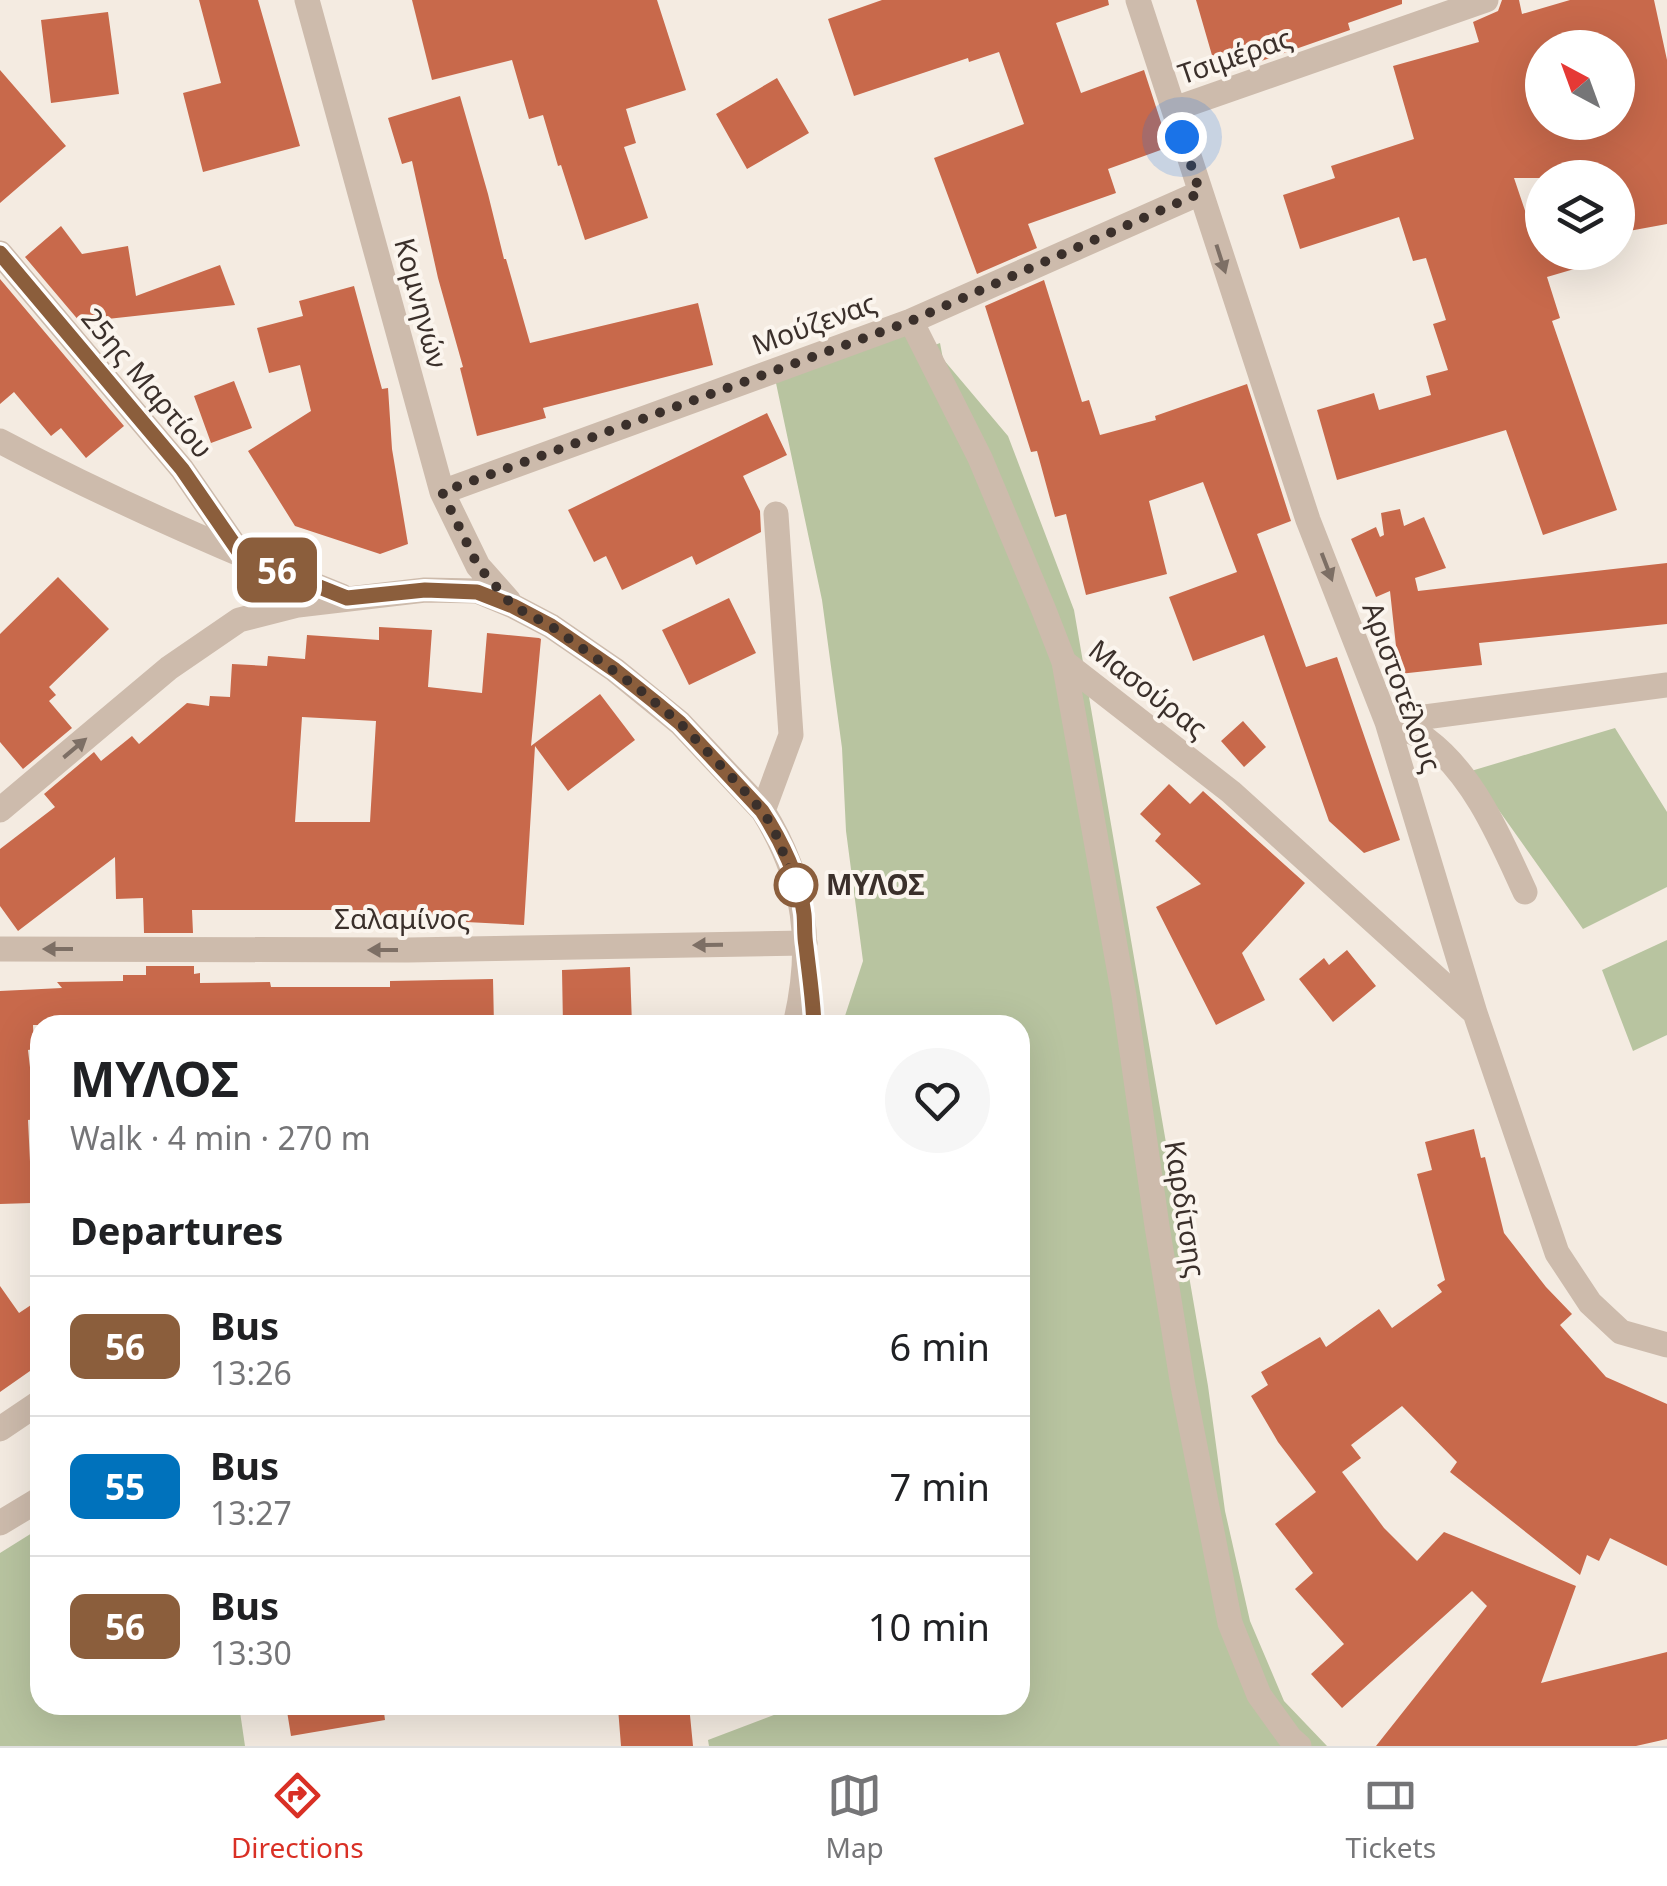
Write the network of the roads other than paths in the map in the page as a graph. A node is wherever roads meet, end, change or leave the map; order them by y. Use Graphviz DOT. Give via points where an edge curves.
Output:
graph roads {
  1 [pos="306,0"];
  2 [pos="1138,0"];
  3 [pos="1486,0"];
  4 [pos="1174,109"];
  5 [pos="1200,193"];
  6 [pos="0,253"];
  7 [pos="911,321"];
  8 [pos="0,441"];
  9 [pos="442,492"];
  10 [pos="776,514"];
  11 [pos="242,556"];
  12 [pos="347,598"];
  13 [pos="513,606"];
  14 [pos="1064,662"];
  15 [pos="1667,685"];
  16 [pos="1387,722"];
  17 [pos="0,810"];
  18 [pos="762,811"];
  19 [pos="1525,892"];
  20 [pos="805,943"];
  21 [pos="0,949"];
  22 [pos="1474,1013"];
  23 [pos="797,1015"];
  24 [pos="814,1015"];
  25 [pos="1667,1345"];
  26 [pos="30,1409"];
  27 [pos="0,1429"];
  28 [pos="30,1504"];
  29 [pos="0,1524"];
  30 [pos="1299,1746"];
  1 -- 9 [label="street, Κομνηνών"];
  2 -- 4 [label="street, Αριστοτέλους"];
  3 -- 4 [label="street, Τσιμέρας"];
  4 -- 5 [label="street, Αριστοτέλους"];
  5 -- 7 [label="street, Μούζενας"];
  5 -- 16 [label="street, Αριστοτέλους, one-way" via="1308,520"];
  6 -- 11 [label="street, 25ης Μαρτίου" via="182,469"];
  7 -- 9 [label="street, Μούζενας"];
  7 -- 14 [label="street, Μασούρας" via="980,458"];
  8 -- 11 [label="street"];
  9 -- 13 [label="street, Κομνηνών" via="478,566"];
  10 -- 18 [label="street" via="791,735"];
  11 -- 12 [label="street"];
  12 -- 13 [label="street" via="477,592"];
  17 -- 12 [label="street, one-way" via="169,668 240,620"];
  13 -- 18 [label="street" via="655,702"];
  14 -- 22 [label="street, Μασούρας" via="1232,792"];
  14 -- 30 [label="street, Καρδίτσης" via="1124,996 1183,1386 1230,1623 1258,1695"];
  15 -- 16 [label="street"];
  16 -- 19 [label="street" via="1425,738 1450,761 1492,822"];
  16 -- 22 [label="street, Αριστοτέλους"];
  18 -- 20 [label="street" via="793,874"];
  20 -- 21 [label="street, Σαλαμίνος, one-way"];
  20 -- 23 [label="street"];
  20 -- 24 [label="street"];
  22 -- 25 [label="street, Αριστοτέλους" via="1557,1253 1590,1303 1622,1332"];
  26 -- 27 [label="street"];
  28 -- 29 [label="street"];
}
